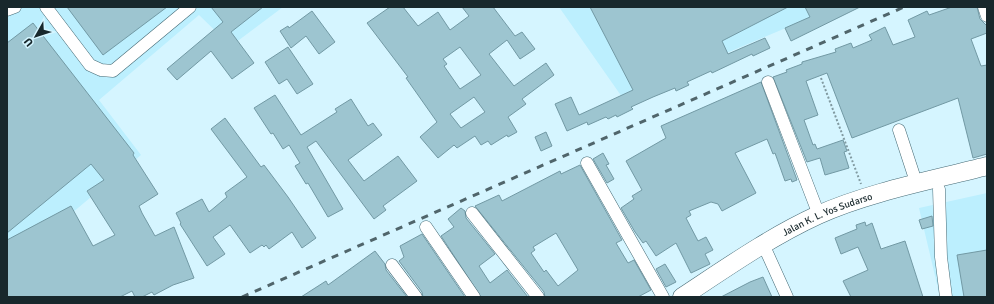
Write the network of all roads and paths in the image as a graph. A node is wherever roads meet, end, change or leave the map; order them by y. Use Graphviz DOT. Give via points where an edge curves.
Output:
graph roads {
  1 [pos="16,7"];
  2 [pos="46,7"];
  3 [pos="190,7"];
  4 [pos="984,7"];
  5 [pos="7,10"];
  6 [pos="987,16"];
  7 [pos="821,78"];
  8 [pos="768,82"];
  9 [pos="899,130"];
  10 [pos="587,163"];
  11 [pos="987,166"];
  12 [pos="987,177"];
  13 [pos="917,185"];
  14 [pos="938,188"];
  15 [pos="867,198"];
  16 [pos="472,213"];
  17 [pos="819,215"];
  18 [pos="426,227"];
  19 [pos="766,249"];
  20 [pos="392,265"];
  21 [pos="416,297"];
  22 [pos="474,297"];
  23 [pos="538,297"];
  24 [pos="663,297"];
  25 [pos="682,297"];
  26 [pos="705,297"];
  27 [pos="787,297"];
  28 [pos="946,297"];
  1 -- 5 [label="street"];
  2 -- 3 [label="street" via="90,65 101,70 113,71"];
  4 -- 6 [label="street"];
  7 -- 15 [label="path"];
  8 -- 17 [label="street"];
  9 -- 13 [label="street"];
  10 -- 24 [label="street"];
  11 -- 13 [label="highway, Jalan K. L. Yos Sudarso"];
  12 -- 14 [label="highway, Jalan K. L. Yos Sudarso"];
  13 -- 15 [label="highway, Jalan K. L. Yos Sudarso"];
  14 -- 19 [label="highway, Jalan K. L. Yos Sudarso" via="868,207"];
  14 -- 28 [label="street" via="941,257"];
  15 -- 17 [label="highway, Jalan K. L. Yos Sudarso"];
  16 -- 23 [label="street"];
  17 -- 19 [label="highway, Jalan K. L. Yos Sudarso"];
  18 -- 22 [label="street"];
  19 -- 25 [label="highway, Jalan K. L. Yos Sudarso"];
  19 -- 26 [label="highway, Jalan K. L. Yos Sudarso"];
  19 -- 27 [label="street"];
  20 -- 21 [label="street"];
}
